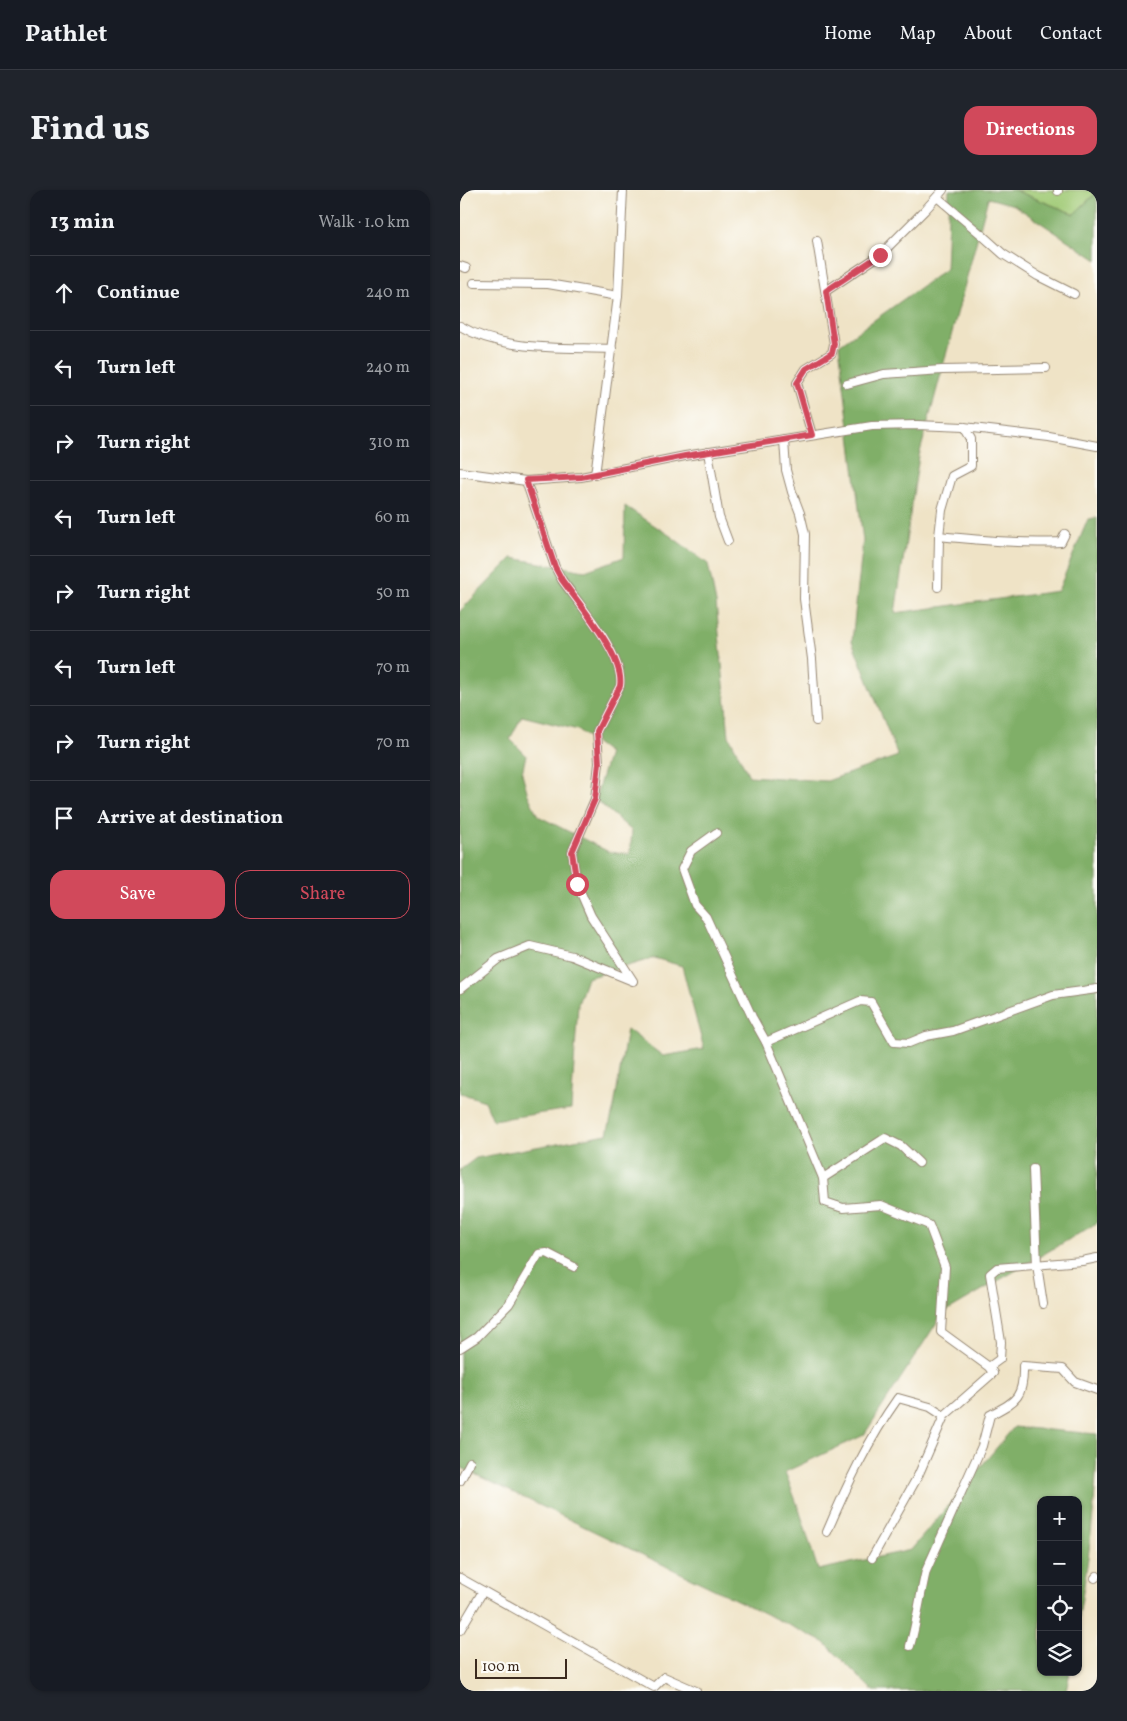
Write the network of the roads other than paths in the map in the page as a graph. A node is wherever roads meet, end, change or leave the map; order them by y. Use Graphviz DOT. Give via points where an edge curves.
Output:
graph roads {
  1 [pos="624,190"];
  2 [pos="943,190"];
  3 [pos="937,197"];
  4 [pos="817,241"];
  5 [pos="474,283"];
  6 [pos="826,291"];
  7 [pos="1074,294"];
  8 [pos="618,296"];
  9 [pos="460,326"];
  10 [pos="612,349"];
  11 [pos="1046,368"];
  12 [pos="847,384"];
  13 [pos="964,427"];
  14 [pos="812,435"];
  15 [pos="784,440"];
  16 [pos="1097,446"];
  17 [pos="708,452"];
  18 [pos="460,472"];
  19 [pos="595,475"];
  20 [pos="526,480"];
  21 [pos="1065,534"];
  22 [pos="939,536"];
  23 [pos="728,541"];
  24 [pos="938,587"];
  25 [pos="816,720"];
  26 [pos="716,832"];
  27 [pos="460,989"];
  28 [pos="1097,989"];
  29 [pos="766,1042"];
  30 [pos="919,1163"];
  31 [pos="1033,1169"];
  32 [pos="823,1178"];
  33 [pos="1097,1258"];
  34 [pos="1037,1265"];
  35 [pos="574,1267"];
  36 [pos="1043,1304"];
  37 [pos="460,1348"];
  38 [pos="989,1367"];
  39 [pos="1097,1390"];
  40 [pos="944,1416"];
  41 [pos="470,1462"];
  42 [pos="460,1481"];
  43 [pos="827,1532"];
  44 [pos="872,1558"];
  45 [pos="460,1578"];
  46 [pos="483,1591"];
  47 [pos="460,1630"];
  48 [pos="910,1646"];
  49 [pos="696,1691"];
  1 -- 8 [label="street"];
  2 -- 3 [label="street"];
  3 -- 6 [label="street" via="880,255"];
  3 -- 7 [label="street" via="1002,254"];
  4 -- 6 [label="street"];
  5 -- 8 [label="street" via="548,284"];
  6 -- 14 [label="street" via="834,344 832,353 806,369 797,383"];
  8 -- 10 [label="street"];
  9 -- 10 [label="street" via="498,342"];
  10 -- 19 [label="street"];
  11 -- 12 [label="street" via="884,374"];
  13 -- 14 [label="street" via="872,426"];
  13 -- 16 [label="street"];
  13 -- 22 [label="street" via="971,439 971,466 952,476 942,510"];
  14 -- 15 [label="street"];
  15 -- 17 [label="street"];
  15 -- 25 [label="street" via="786,470 805,534 804,599"];
  17 -- 19 [label="street"];
  17 -- 23 [label="street" via="719,517"];
  18 -- 20 [label="street"];
  19 -- 20 [label="street"];
  20 -- 27 [label="street" via="555,567 613,653 621,678 597,731 599,763 595,799 572,852 577,884 591,916 633,981 572,956 530,946 498,959"];
  21 -- 22 [label="street" via="1061,542 1033,544"];
  22 -- 24 [label="street"];
  26 -- 29 [label="street" via="691,851 682,869 695,905 706,917"];
  28 -- 29 [label="street" via="1053,995 953,1031 909,1043 894,1042 871,1002 860,1001"];
  29 -- 32 [label="street"];
  30 -- 32 [label="street" via="901,1146 885,1138"];
  31 -- 34 [label="street"];
  32 -- 38 [label="street" via="825,1202 843,1208 881,1205 928,1225 945,1267 941,1332"];
  33 -- 34 [label="street"];
  34 -- 36 [label="street"];
  34 -- 38 [label="street" via="998,1268 990,1274 1000,1359"];
  35 -- 37 [label="street" via="547,1253 539,1254 509,1304 477,1337"];
  38 -- 40 [label="street" via="993,1373"];
  39 -- 48 [label="street" via="1075,1382 1063,1370 1023,1366 1024,1384 1013,1402 990,1415 982,1446 926,1571"];
  40 -- 43 [label="street" via="930,1407 898,1398 850,1478"];
  40 -- 44 [label="street" via="918,1476"];
  41 -- 42 [label="street"];
  45 -- 46 [label="street"];
  46 -- 47 [label="street"];
  46 -- 49 [label="street" via="654,1687 664,1677"];
}
